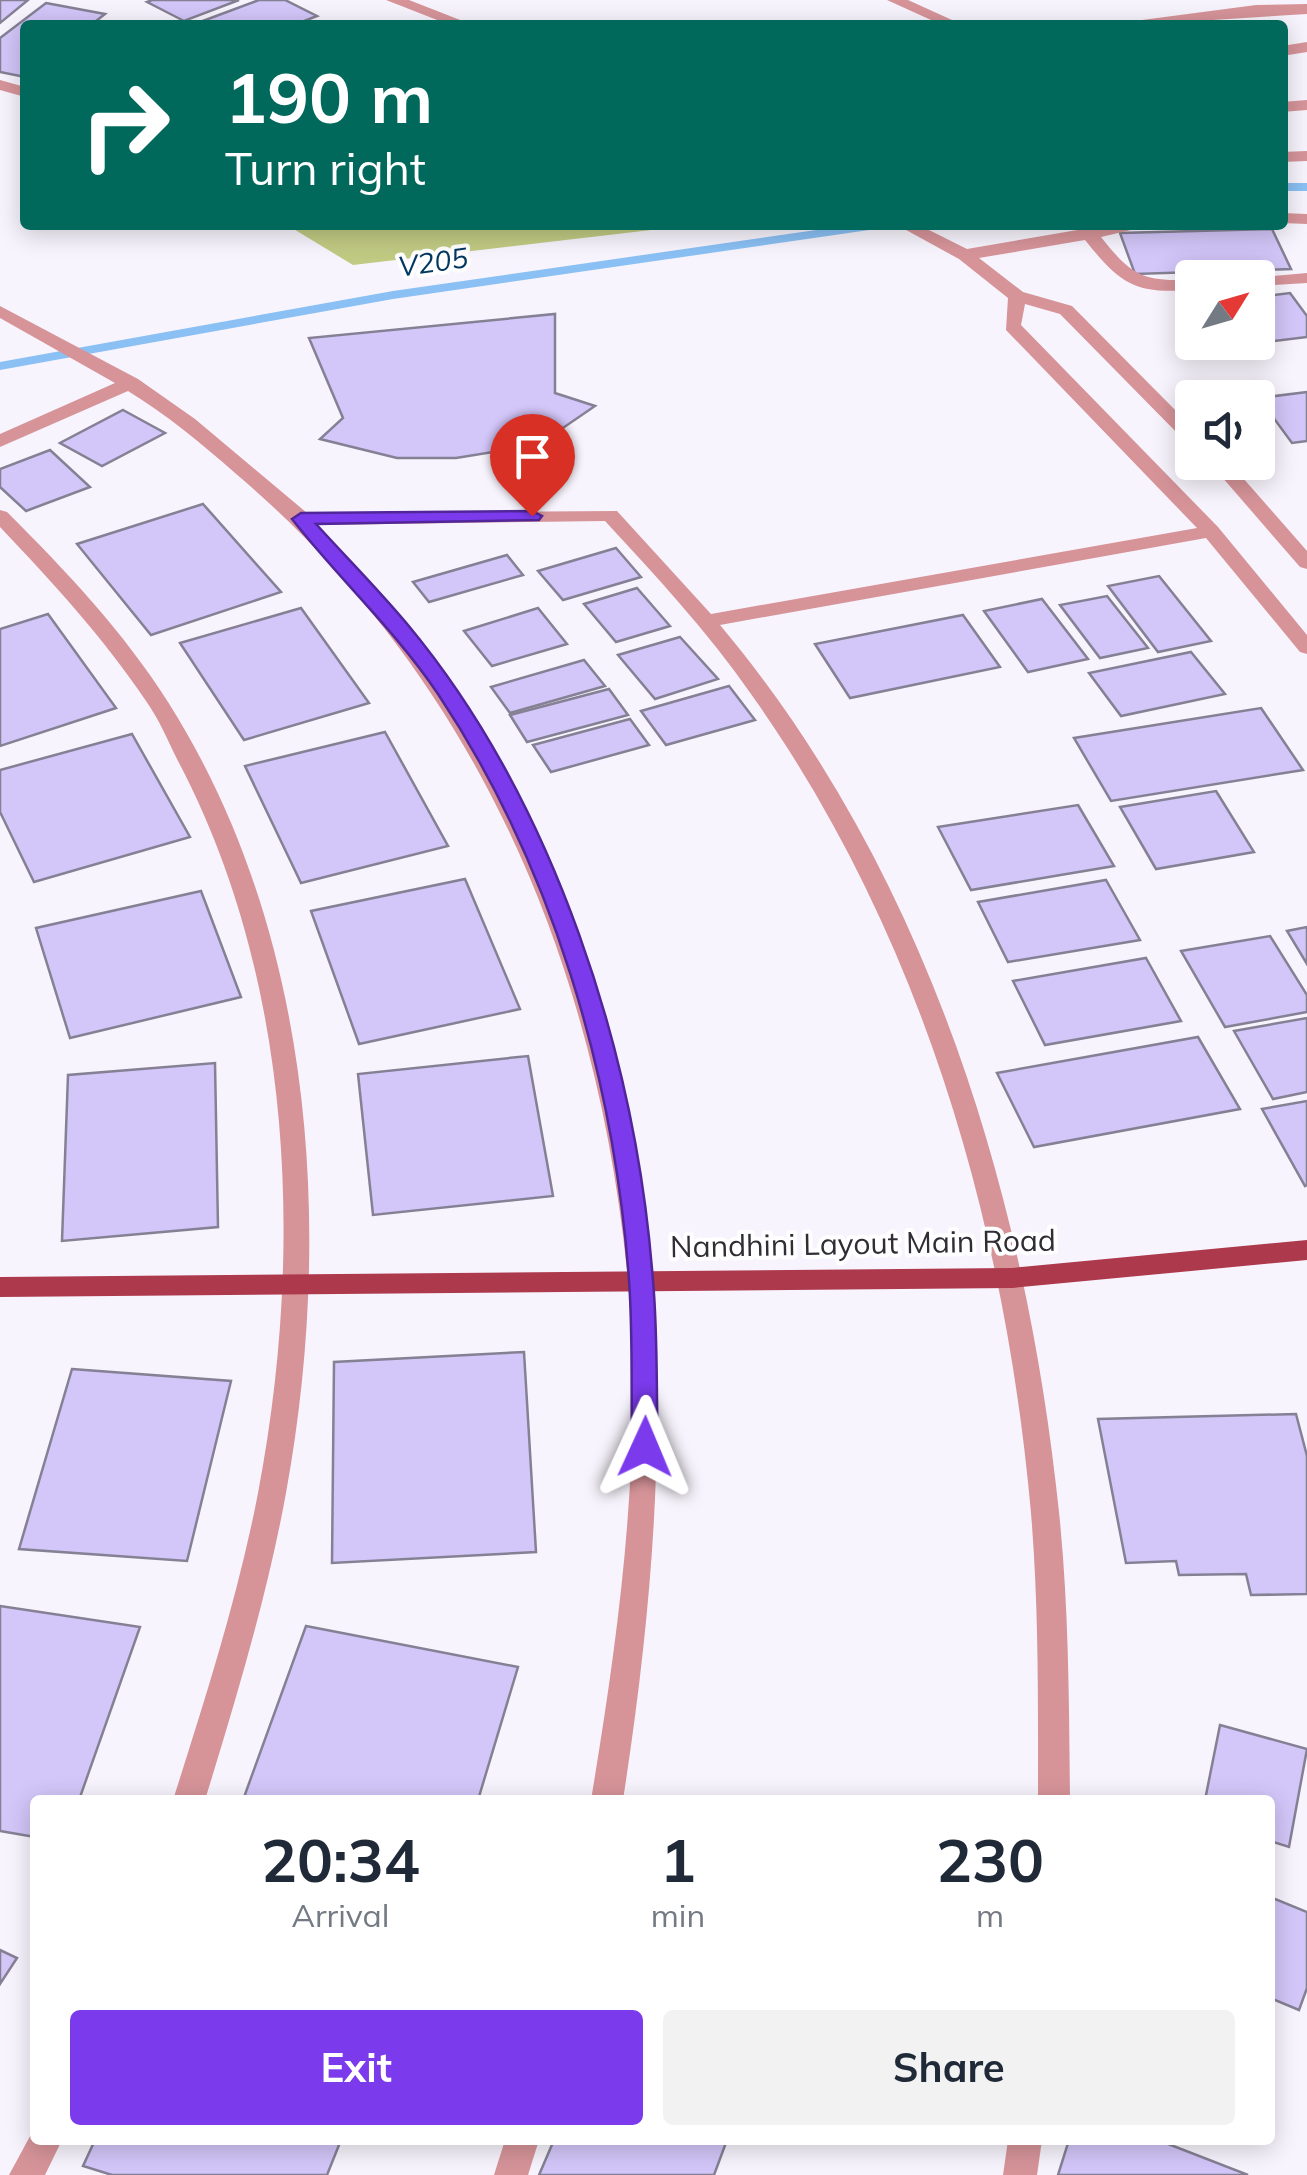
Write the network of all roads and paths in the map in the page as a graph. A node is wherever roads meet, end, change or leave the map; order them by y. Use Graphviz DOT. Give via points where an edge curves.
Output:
graph roads {
  1 [pos="394,0"];
  2 [pos="930,0"];
  3 [pos="902,3"];
  4 [pos="1307,9"];
  5 [pos="451,20"];
  6 [pos="944,20"];
  7 [pos="1180,20"];
  8 [pos="916,230"];
  9 [pos="1109,230"];
  10 [pos="1088,233"];
  11 [pos="965,254"];
  12 [pos="1307,278"];
  13 [pos="1275,279"];
  14 [pos="1175,285"];
  15 [pos="1017,296"];
  16 [pos="0,311"];
  17 [pos="131,384"];
  18 [pos="1175,420"];
  19 [pos="0,440"];
  20 [pos="1234,480"];
  21 [pos="0,516"];
  22 [pos="301,519"];
  23 [pos="1210,530"];
  24 [pos="1307,562"];
  25 [pos="707,622"];
  26 [pos="1307,648"];
  27 [pos="1307,1250"];
  28 [pos="1012,1278"];
  29 [pos="641,1282"];
  30 [pos="296,1284"];
  31 [pos="0,1287"];
  32 [pos="191,1795"];
  33 [pos="608,1795"];
  34 [pos="1054,1795"];
  35 [pos="42,2145"];
  36 [pos="521,2145"];
  37 [pos="1024,2145"];
  38 [pos="26,2175"];
  39 [pos="512,2175"];
  40 [pos="1020,2175"];
  1 -- 5 [label="street"];
  2 -- 3 [label="street"];
  3 -- 6 [label="street"];
  4 -- 7 [label="street"];
  8 -- 11 [label="street"];
  9 -- 10 [label="street"];
  10 -- 11 [label="street"];
  10 -- 14 [label="street" via="1125,278"];
  11 -- 15 [label="street"];
  12 -- 13 [label="street"];
  15 -- 18 [label="street" via="1066,310"];
  15 -- 23 [label="street" via="1012,326"];
  16 -- 17 [label="street"];
  17 -- 19 [label="street"];
  17 -- 22 [label="street"];
  20 -- 24 [label="street"];
  21 -- 30 [label="street" via="120,646 196,768 228,838 275,993 289,1080"];
  22 -- 25 [label="street" via="610,515"];
  22 -- 29 [label="street" via="402,629 488,759 526,833 594,1016 631,1189"];
  23 -- 25 [label="street"];
  23 -- 26 [label="street"];
  25 -- 28 [label="street" via="824,787 913,959 979,1145"];
  27 -- 28 [label="main road, Nandhini Layout Main Road"];
  28 -- 29 [label="main road, Nandhini Layout Main Road"];
  28 -- 34 [label="street" via="1036,1409 1050,1552"];
  29 -- 30 [label="main road, Nandhini Layout Main Road"];
  29 -- 33 [label="street" via="641,1543"];
  30 -- 31 [label="main road, Nandhini Layout Main Road"];
  30 -- 32 [label="street" via="266,1520"];
  35 -- 38 [label="street"];
  36 -- 39 [label="street"];
  37 -- 40 [label="street"];
}
